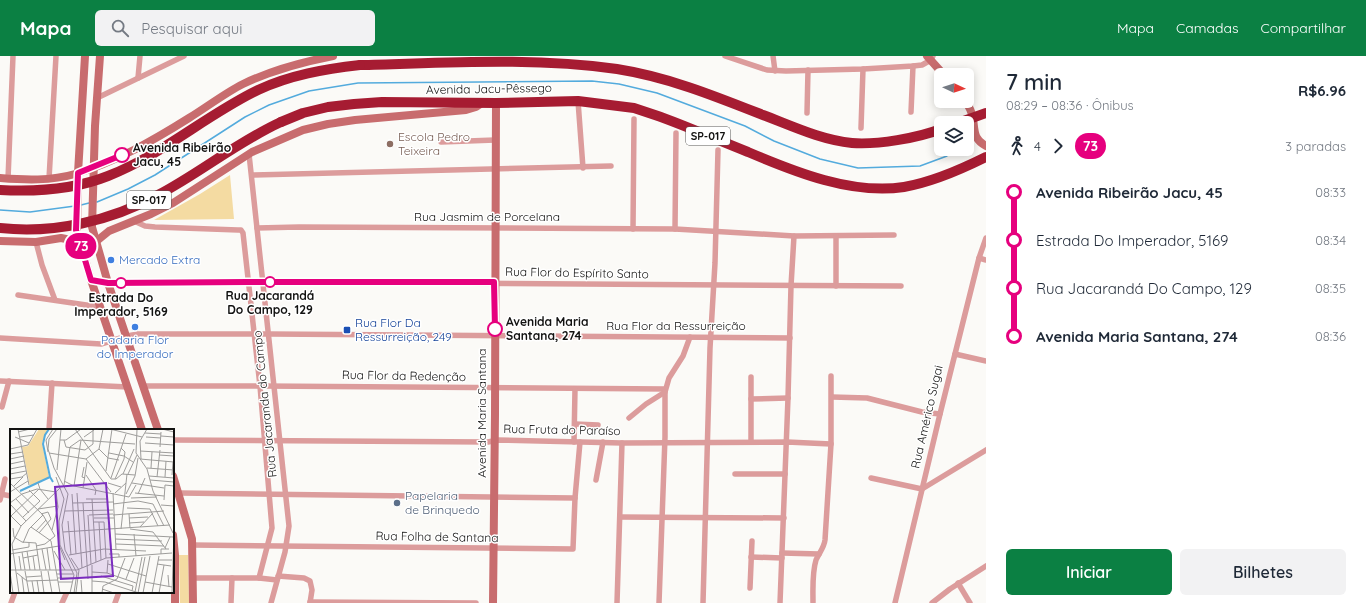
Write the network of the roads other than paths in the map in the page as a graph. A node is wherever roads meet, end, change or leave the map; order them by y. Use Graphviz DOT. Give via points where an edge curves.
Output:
graph roads {
  1 [pos="13,56"];
  2 [pos="56,56"];
  3 [pos="85,56"];
  4 [pos="100,56"];
  5 [pos="140,56"];
  6 [pos="184,56"];
  7 [pos="333,56"];
  8 [pos="725,56"];
  9 [pos="773,56"];
  10 [pos="930,57"];
  11 [pos="505,59"];
  12 [pos="913,66"];
  13 [pos="939,68"];
  14 [pos="863,69"];
  15 [pos="808,70"];
  16 [pos="775,71"];
  17 [pos="138,78"];
  18 [pos="84,82"];
  19 [pos="97,98"];
  20 [pos="578,101"];
  21 [pos="483,102"];
  22 [pos="496,102"];
  23 [pos="911,112"];
  24 [pos="806,113"];
  25 [pos="986,113"];
  26 [pos="974,118"];
  27 [pos="634,119"];
  28 [pos="974,126"];
  29 [pos="861,128"];
  30 [pos="934,131"];
  31 [pos="676,133"];
  32 [pos="495,140"];
  33 [pos="441,142"];
  34 [pos="986,146"];
  35 [pos="94,147"];
  36 [pos="718,150"];
  37 [pos="250,154"];
  38 [pos="986,157"];
  39 [pos="112,160"];
  40 [pos="611,166"];
  41 [pos="94,167"];
  42 [pos="583,168"];
  43 [pos="495,170"];
  44 [pos="78,173"];
  45 [pos="252,175"];
  46 [pos="4,179"];
  47 [pos="50,179"];
  48 [pos="0,190"];
  49 [pos="134,221"];
  50 [pos="0,228"];
  51 [pos="257,228"];
  52 [pos="495,228"];
  53 [pos="632,229"];
  54 [pos="675,229"];
  55 [pos="716,230"];
  56 [pos="794,236"];
  57 [pos="836,236"];
  58 [pos="894,236"];
  59 [pos="986,238"];
  60 [pos="0,241"];
  61 [pos="36,242"];
  62 [pos="96,242"];
  63 [pos="81,245"];
  64 [pos="979,258"];
  65 [pos="986,260"];
  66 [pos="91,280"];
  67 [pos="248,282"];
  68 [pos="263,282"];
  69 [pos="494,282"];
  70 [pos="108,283"];
  71 [pos="713,284"];
  72 [pos="791,286"];
  73 [pos="836,286"];
  74 [pos="901,286"];
  75 [pos="18,296"];
  76 [pos="54,300"];
  77 [pos="100,307"];
  78 [pos="254,334"];
  79 [pos="269,334"];
  80 [pos="127,336"];
  81 [pos="495,336"];
  82 [pos="690,337"];
  83 [pos="711,337"];
  84 [pos="0,338"];
  85 [pos="790,338"];
  86 [pos="110,341"];
  87 [pos="955,354"];
  88 [pos="986,361"];
  89 [pos="831,376"];
  90 [pos="751,377"];
  91 [pos="0,380"];
  92 [pos="9,381"];
  93 [pos="52,383"];
  94 [pos="143,386"];
  95 [pos="260,386"];
  96 [pos="274,386"];
  97 [pos="128,387"];
  98 [pos="494,388"];
  99 [pos="575,389"];
  100 [pos="665,391"];
  101 [pos="832,397"];
  102 [pos="788,398"];
  103 [pos="751,399"];
  104 [pos="2,407"];
  105 [pos="940,414"];
  106 [pos="629,418"];
  107 [pos="575,424"];
  108 [pos="598,425"];
  109 [pos="49,429"];
  110 [pos="142,429"];
  111 [pos="158,429"];
  112 [pos="174,440"];
  113 [pos="264,441"];
  114 [pos="280,441"];
  115 [pos="494,441"];
  116 [pos="577,442"];
  117 [pos="603,442"];
  118 [pos="622,442"];
  119 [pos="665,442"];
  120 [pos="707,442"];
  121 [pos="751,442"];
  122 [pos="787,442"];
  123 [pos="831,444"];
  124 [pos="986,450"];
  125 [pos="735,474"];
  126 [pos="786,474"];
  127 [pos="871,478"];
  128 [pos="5,479"];
  129 [pos="174,479"];
  130 [pos="596,480"];
  131 [pos="922,489"];
  132 [pos="179,493"];
  133 [pos="270,494"];
  134 [pos="286,494"];
  135 [pos="1,496"];
  136 [pos="494,496"];
  137 [pos="575,498"];
  138 [pos="620,517"];
  139 [pos="662,517"];
  140 [pos="706,517"];
  141 [pos="784,518"];
  142 [pos="752,541"];
  143 [pos="192,545"];
  144 [pos="268,546"];
  145 [pos="286,547"];
  146 [pos="493,548"];
  147 [pos="819,554"];
  148 [pos="782,556"];
  149 [pos="751,557"];
  150 [pos="986,566"];
  151 [pos="174,567"];
  152 [pos="193,578"];
  153 [pos="232,578"];
  154 [pos="259,578"];
  155 [pos="278,578"];
  156 [pos="958,583"];
  157 [pos="750,588"];
  158 [pos="15,593"];
  159 [pos="67,593"];
  160 [pos="119,593"];
  161 [pos="813,602"];
  162 [pos="11,603"];
  163 [pos="62,603"];
  164 [pos="115,603"];
  165 [pos="175,603"];
  166 [pos="193,603"];
  167 [pos="232,603"];
  168 [pos="270,603"];
  169 [pos="310,603"];
  170 [pos="476,603"];
  171 [pos="493,603"];
  172 [pos="617,603"];
  173 [pos="659,603"];
  174 [pos="703,603"];
  175 [pos="780,603"];
  176 [pos="895,603"];
  177 [pos="932,603"];
  178 [pos="970,603"];
  1 -- 46 [label="street"];
  2 -- 47 [label="street"];
  3 -- 18 [label="street"];
  4 -- 19 [label="street"];
  5 -- 17 [label="street"];
  6 -- 17 [label="street"];
  7 -- 39 [label="street" via="267,73 242,85 168,131"];
  8 -- 16 [label="street"];
  9 -- 16 [label="street"];
  10 -- 12 [label="street" via="922,65"];
  10 -- 13 [label="street"];
  11 -- 30 [label="highway, Avenida Jacu-Pêssego" via="617,69 662,79 702,91 828,139 873,143 905,139"];
  11 -- 48 [label="highway, Avenida Jacu-Pêssego, bridge" via="360,65 311,72 258,90 152,155 108,176 62,188 38,191"];
  12 -- 14 [label="street"];
  12 -- 23 [label="street"];
  14 -- 15 [label="street"];
  14 -- 29 [label="street"];
  15 -- 16 [label="street"];
  15 -- 24 [label="street"];
  17 -- 19 [label="street"];
  18 -- 35 [label="street" via="92,85 94,92 91,134"];
  18 -- 44 [label="street"];
  19 -- 35 [label="street"];
  20 -- 22 [label="highway, Avenida Jacu-Pêssego / SP-017"];
  20 -- 38 [label="highway, Avenida Jacu-Pêssego / SP-017" via="634,108 676,122 786,168 858,187 903,187 929,182"];
  20 -- 42 [label="street"];
  21 -- 22 [label="highway, Avenida Jacu-Pêssego / SP-017"];
  21 -- 37 [label="street" via="466,110 328,124 303,130"];
  21 -- 50 [label="highway, Avenida Jacu-Pêssego / SP-017, bridge" via="382,102 328,107 303,113 245,140 181,182 139,205 74,225 33,229"];
  22 -- 32 [label="street, Avenida Maria Santana"];
  25 -- 26 [label="highway"];
  27 -- 53 [label="street"];
  28 -- 34 [label="street" via="978,141"];
  31 -- 54 [label="street"];
  32 -- 33 [label="street"];
  32 -- 43 [label="street, Avenida Maria Santana"];
  35 -- 39 [label="street" via="102,156"];
  35 -- 41 [label="street"];
  36 -- 55 [label="street"];
  37 -- 45 [label="street, Rua Jacaranda do Campo"];
  37 -- 49 [label="street" via="173,203"];
  39 -- 41 [label="street"];
  40 -- 42 [label="street"];
  41 -- 44 [label="street"];
  41 -- 62 [label="street" via="92,227"];
  42 -- 43 [label="street"];
  43 -- 45 [label="street"];
  43 -- 52 [label="street, Avenida Maria Santana"];
  44 -- 47 [label="street"];
  44 -- 63 [label="street" via="76,230"];
  45 -- 51 [label="street, Rua Jacaranda do Campo"];
  46 -- 47 [label="street"];
  49 -- 62 [label="street" via="109,231"];
  49 -- 67 [label="street" via="155,227 241,230"];
  51 -- 52 [label="street, Rua Jasmim de Porcelana"];
  51 -- 68 [label="street, Rua Jacaranda do Campo"];
  52 -- 53 [label="street, Rua Jasmim de Porcelana"];
  52 -- 69 [label="street, Avenida Maria Santana"];
  53 -- 54 [label="street, Rua Jasmim de Porcelana"];
  54 -- 55 [label="street, Rua Jasmim de Porcelana"];
  55 -- 56 [label="street, Rua Jasmim de Porcelana"];
  55 -- 71 [label="street"];
  56 -- 57 [label="street"];
  56 -- 72 [label="street"];
  57 -- 58 [label="street"];
  57 -- 73 [label="street"];
  59 -- 64 [label="street, Rua Américo Sugai"];
  60 -- 61 [label="street"];
  61 -- 63 [label="street" via="61,238"];
  61 -- 76 [label="street"];
  62 -- 63 [label="street" via="89,246"];
  62 -- 70 [label="street"];
  63 -- 66 [label="street"];
  64 -- 65 [label="street"];
  64 -- 87 [label="street, Rua Américo Sugai"];
  66 -- 70 [label="street"];
  66 -- 77 [label="street"];
  67 -- 68 [label="street, Rua Flor do Espírito Santo"];
  67 -- 70 [label="street, Rua Flor do Espírito Santo"];
  67 -- 78 [label="street"];
  68 -- 69 [label="street, Rua Flor do Espírito Santo"];
  68 -- 79 [label="street, Rua Jacaranda do Campo"];
  69 -- 71 [label="street, Rua Flor do Espírito Santo"];
  69 -- 81 [label="street, Avenida Maria Santana"];
  70 -- 80 [label="street"];
  71 -- 72 [label="street, Rua Flor do Espírito Santo"];
  71 -- 83 [label="street"];
  72 -- 73 [label="street, Rua Flor do Espírito Santo"];
  72 -- 85 [label="street"];
  73 -- 74 [label="street, Rua Flor do Espírito Santo"];
  75 -- 76 [label="street"];
  76 -- 77 [label="street"];
  77 -- 86 [label="street"];
  78 -- 79 [label="street, Rua Flor da Ressurreição"];
  78 -- 80 [label="street, Rua Flor da Ressurreição"];
  78 -- 95 [label="street"];
  79 -- 81 [label="street, Rua Flor da Ressurreição"];
  79 -- 96 [label="street, Rua Jacaranda do Campo"];
  80 -- 86 [label="street, Rua Flor da Ressurreição"];
  80 -- 94 [label="street"];
  81 -- 82 [label="street, Rua Flor da Ressurreição"];
  81 -- 98 [label="street, Avenida Maria Santana"];
  82 -- 83 [label="street, Rua Flor da Ressurreição"];
  82 -- 100 [label="street"];
  83 -- 85 [label="street, Rua Flor da Ressurreição"];
  83 -- 120 [label="street"];
  84 -- 86 [label="street, Rua Flor da Ressurreição" via="101,344"];
  85 -- 102 [label="street"];
  86 -- 97 [label="street"];
  87 -- 88 [label="street"];
  87 -- 105 [label="street, Rua Américo Sugai"];
  89 -- 101 [label="street"];
  90 -- 103 [label="street"];
  91 -- 92 [label="street"];
  92 -- 93 [label="street"];
  92 -- 104 [label="street"];
  93 -- 97 [label="street"];
  93 -- 109 [label="street"];
  94 -- 95 [label="street, Rua Flor da Redenção"];
  94 -- 111 [label="street"];
  95 -- 96 [label="street, Rua Flor da Redenção"];
  95 -- 113 [label="street"];
  96 -- 98 [label="street, Rua Flor da Redenção"];
  96 -- 114 [label="street, Rua Jacaranda do Campo"];
  97 -- 110 [label="street"];
  98 -- 99 [label="street, Rua Flor da Redenção"];
  98 -- 115 [label="street, Avenida Maria Santana"];
  99 -- 100 [label="street, Rua Flor da Redenção"];
  99 -- 107 [label="street, Rua Folha de Santana"];
  100 -- 106 [label="street"];
  100 -- 119 [label="street"];
  101 -- 105 [label="street" via="867,398"];
  101 -- 123 [label="street"];
  102 -- 103 [label="street"];
  102 -- 122 [label="street"];
  103 -- 121 [label="street"];
  105 -- 131 [label="street, Rua Américo Sugai"];
  107 -- 108 [label="street"];
  107 -- 116 [label="street, Rua Folha de Santana"];
  112 -- 113 [label="street, Rua Fruta do Paraíso"];
  113 -- 114 [label="street, Rua Fruta do Paraíso"];
  113 -- 133 [label="street"];
  114 -- 115 [label="street, Rua Fruta do Paraíso"];
  114 -- 134 [label="street, Rua Jacaranda do Campo"];
  115 -- 116 [label="street, Rua Fruta do Paraíso"];
  115 -- 136 [label="street, Avenida Maria Santana"];
  116 -- 117 [label="street, Rua Fruta do Paraíso"];
  116 -- 137 [label="street, Rua Folha de Santana"];
  117 -- 118 [label="street, Rua Fruta do Paraíso"];
  117 -- 130 [label="street"];
  118 -- 119 [label="street, Rua Fruta do Paraíso"];
  118 -- 138 [label="street"];
  119 -- 120 [label="street, Rua Fruta do Paraíso"];
  119 -- 139 [label="street"];
  120 -- 121 [label="street, Rua Fruta do Paraíso"];
  120 -- 140 [label="street"];
  121 -- 122 [label="street, Rua Fruta do Paraíso"];
  122 -- 123 [label="street, Rua Fruta do Paraíso"];
  122 -- 126 [label="street"];
  123 -- 147 [label="street" via="825,546"];
  124 -- 131 [label="street"];
  125 -- 126 [label="street"];
  126 -- 141 [label="street"];
  127 -- 131 [label="street"];
  128 -- 135 [label="street"];
  129 -- 132 [label="street"];
  131 -- 176 [label="street, Rua Américo Sugai"];
  132 -- 133 [label="street"];
  132 -- 143 [label="street"];
  133 -- 134 [label="street"];
  133 -- 144 [label="street" via="272,528"];
  134 -- 136 [label="street"];
  134 -- 145 [label="street, Rua Jacaranda do Campo" via="289,526"];
  136 -- 137 [label="street"];
  136 -- 146 [label="street, Avenida Maria Santana"];
  137 -- 146 [label="street, Rua Folha de Santana" via="573,549"];
  138 -- 139 [label="street"];
  138 -- 172 [label="street"];
  139 -- 140 [label="street"];
  139 -- 173 [label="street"];
  140 -- 141 [label="street"];
  140 -- 174 [label="street"];
  141 -- 148 [label="street"];
  142 -- 149 [label="street"];
  143 -- 144 [label="street, Rua Folha de Santana"];
  143 -- 152 [label="street"];
  144 -- 145 [label="street, Rua Folha de Santana"];
  144 -- 154 [label="street"];
  145 -- 146 [label="street, Rua Folha de Santana"];
  145 -- 155 [label="street, Rua Jacaranda do Campo"];
  146 -- 171 [label="street, Avenida Maria Santana"];
  147 -- 148 [label="street"];
  147 -- 161 [label="street" via="814,571"];
  148 -- 149 [label="street"];
  148 -- 175 [label="street"];
  149 -- 157 [label="street"];
  150 -- 156 [label="street"];
  151 -- 165 [label="street"];
  152 -- 153 [label="street"];
  152 -- 166 [label="street"];
  153 -- 154 [label="street"];
  153 -- 167 [label="street"];
  154 -- 155 [label="street"];
  155 -- 168 [label="street, Rua Jacaranda do Campo"];
  155 -- 169 [label="street" via="310,580"];
  156 -- 177 [label="street"];
  156 -- 178 [label="street"];
  158 -- 162 [label="street"];
  159 -- 163 [label="street"];
  160 -- 164 [label="street"];
  169 -- 170 [label="street"];
}
